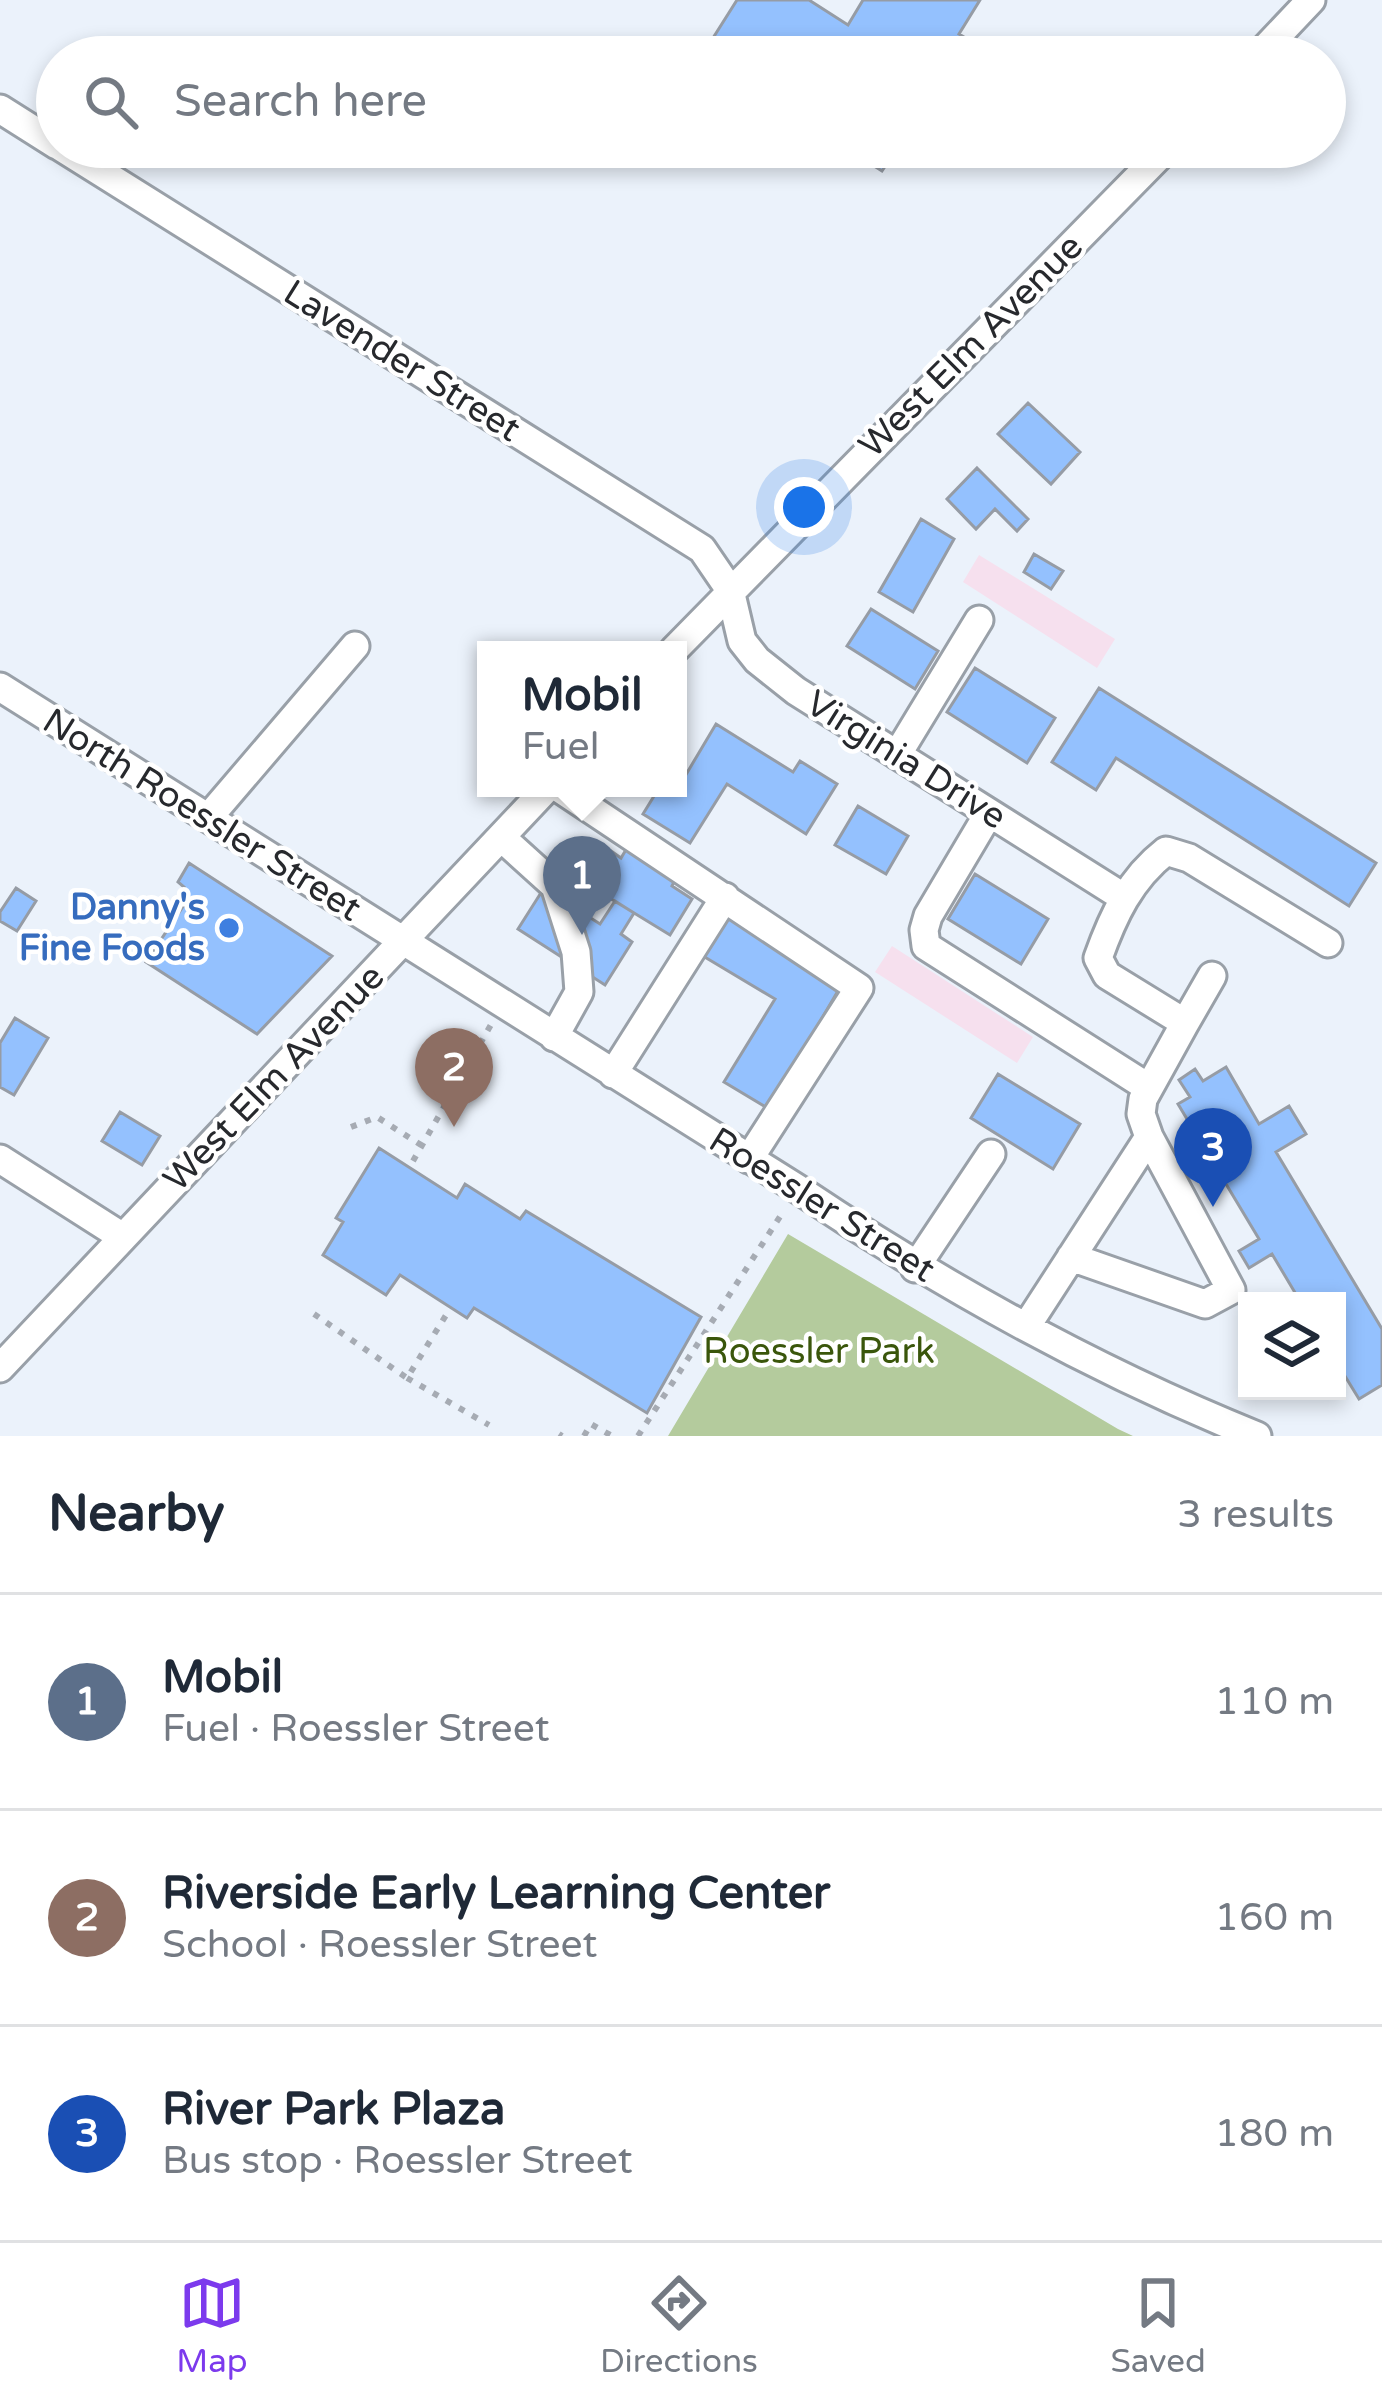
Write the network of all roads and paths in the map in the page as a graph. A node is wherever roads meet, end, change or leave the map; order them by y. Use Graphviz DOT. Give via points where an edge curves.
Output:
graph roads {
  1 [pos="1311,0"];
  2 [pos="1277,36"];
  3 [pos="0,109"];
  4 [pos="36,132"];
  5 [pos="94,168"];
  6 [pos="1147,168"];
  7 [pos="730,590"];
  8 [pos="979,620"];
  9 [pos="682,641"];
  10 [pos="356,646"];
  11 [pos="0,687"];
  12 [pos="897,755"];
  13 [pos="539,797"];
  14 [pos="573,797"];
  15 [pos="989,813"];
  16 [pos="208,818"];
  17 [pos="502,838"];
  18 [pos="725,897"];
  19 [pos="1124,897"];
  20 [pos="404,943"];
  21 [pos="1328,943"];
  22 [pos="1213,976"];
  23 [pos="502,1006"];
  24 [pos="1185,1023"];
  25 [pos="554,1037"];
  26 [pos="613,1074"];
  27 [pos="1149,1088"];
  28 [pos="351,1127"];
  29 [pos="1149,1137"];
  30 [pos="422,1145"];
  31 [pos="991,1154"];
  32 [pos="0,1159"];
  33 [pos="749,1159"];
  34 [pos="413,1160"];
  35 [pos="797,1189"];
  36 [pos="121,1236"];
  37 [pos="1071,1256"];
  38 [pos="915,1268"];
  39 [pos="448,1312"];
  40 [pos="314,1314"];
  41 [pos="1026,1327"];
  42 [pos="0,1368"];
  43 [pos="407,1378"];
  44 [pos="489,1425"];
  45 [pos="584,1436"];
  46 [pos="612,1436"];
  47 [pos="638,1436"];
  48 [pos="1257,1436"];
  1 -- 2 [label="street"];
  3 -- 4 [label="street, Lavender Street"];
  5 -- 7 [label="street, Lavender Street" via="702,549"];
  6 -- 7 [label="street, West Elm Avenue"];
  7 -- 9 [label="street, West Elm Avenue"];
  7 -- 12 [label="street, Virginia Drive" via="742,641 757,660"];
  8 -- 12 [label="street"];
  10 -- 16 [label="street"];
  11 -- 16 [label="street, North Roessler Street"];
  12 -- 15 [label="street, Virginia Drive"];
  13 -- 17 [label="street, West Elm Avenue"];
  14 -- 18 [label="street"];
  15 -- 19 [label="street, Virginia Drive"];
  15 -- 27 [label="street" via="928,916 926,946"];
  16 -- 20 [label="street, North Roessler Street"];
  17 -- 20 [label="street, West Elm Avenue"];
  17 -- 25 [label="street" via="555,886 576,952 579,992"];
  18 -- 26 [label="street"];
  18 -- 33 [label="street" via="859,988"];
  19 -- 21 [label="street" via="1166,851"];
  19 -- 24 [label="street" via="1098,958 1107,975"];
  20 -- 23 [label="street, Roessler Street"];
  20 -- 36 [label="street, West Elm Avenue"];
  22 -- 24 [label="street"];
  23 -- 25 [label="street, Roessler Street"];
  23 -- 30 [label="path"];
  24 -- 27 [label="street"];
  25 -- 26 [label="street, Roessler Street"];
  26 -- 33 [label="street, Roessler Street"];
  27 -- 29 [label="street" via="1141,1114"];
  28 -- 30 [label="path" via="377,1117"];
  29 -- 37 [label="street"];
  29 -- 37 [label="street" via="1231,1290 1205,1304"];
  30 -- 34 [label="path"];
  31 -- 38 [label="street"];
  32 -- 36 [label="street"];
  33 -- 35 [label="street, Roessler Street"];
  35 -- 38 [label="street, Roessler Street"];
  35 -- 47 [label="path"];
  36 -- 42 [label="street, West Elm Avenue"];
  37 -- 41 [label="street"];
  38 -- 41 [label="street, Roessler Street"];
  39 -- 43 [label="path"];
  40 -- 43 [label="path"];
  41 -- 48 [label="street, Roessler Street" via="1148,1392"];
  43 -- 44 [label="path"];
  45 -- 46 [label="path" via="591,1424"];
}
